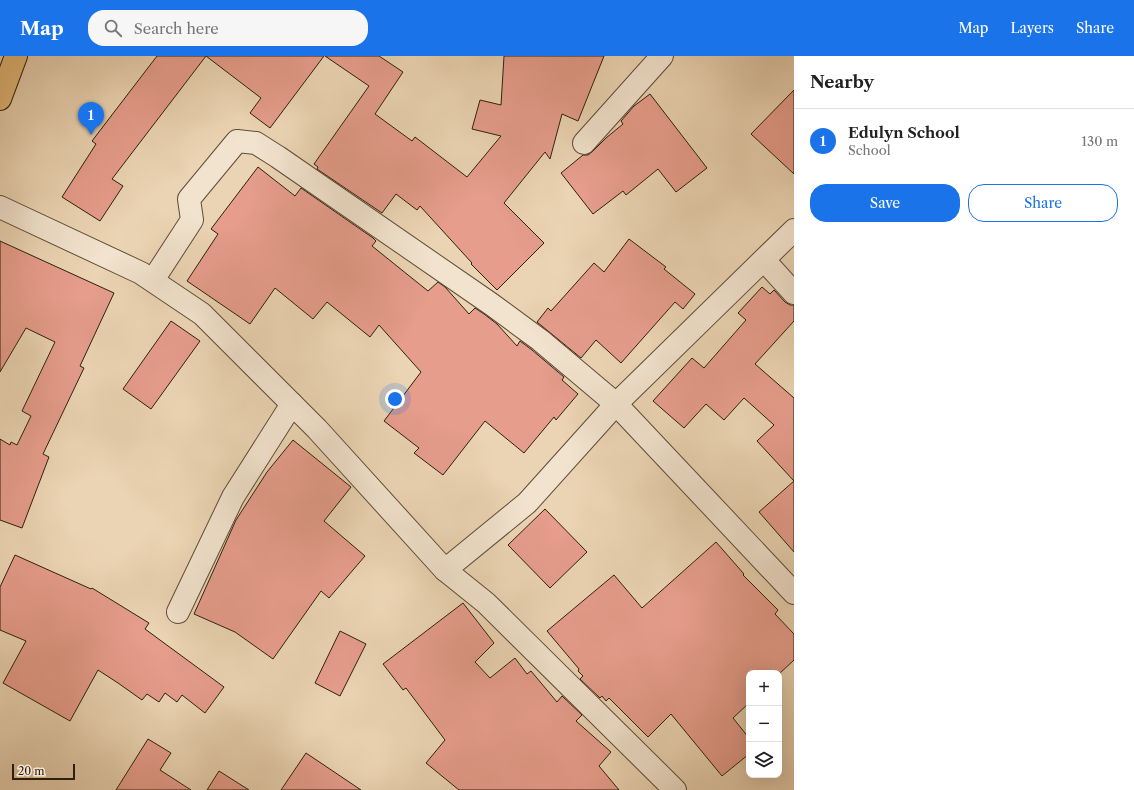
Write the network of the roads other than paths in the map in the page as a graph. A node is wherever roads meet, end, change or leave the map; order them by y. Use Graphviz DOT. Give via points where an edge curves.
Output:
graph roads {
  1 [pos="16,56"];
  2 [pos="662,56"];
  3 [pos="0,99"];
  4 [pos="584,143"];
  5 [pos="0,207"];
  6 [pos="794,230"];
  7 [pos="764,260"];
  8 [pos="153,280"];
  9 [pos="794,293"];
  10 [pos="292,404"];
  11 [pos="616,404"];
  12 [pos="445,570"];
  13 [pos="794,593"];
  14 [pos="178,612"];
  15 [pos="675,790"];
  1 -- 3 [label="main road"];
  2 -- 4 [label="street"];
  5 -- 8 [label="street"];
  6 -- 7 [label="street"];
  7 -- 9 [label="street"];
  7 -- 11 [label="street"];
  8 -- 10 [label="street" via="202,314"];
  8 -- 11 [label="street" via="192,220 189,199 236,141 256,143 491,304 540,340"];
  10 -- 12 [label="street"];
  10 -- 14 [label="street" via="233,497"];
  11 -- 12 [label="street" via="527,503"];
  11 -- 13 [label="street"];
  12 -- 15 [label="street" via="486,604"];
}
